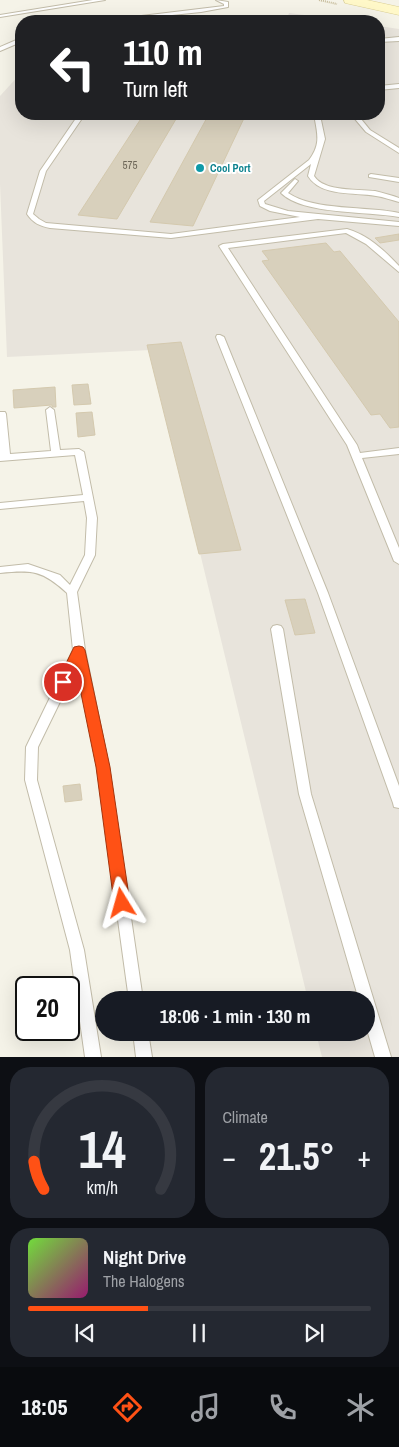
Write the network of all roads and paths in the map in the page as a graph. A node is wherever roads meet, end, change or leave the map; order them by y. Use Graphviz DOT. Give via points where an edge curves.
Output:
graph roads {
  1 [pos="103,0"];
  2 [pos="218,0"];
  3 [pos="350,0"];
  4 [pos="399,11"];
  5 [pos="161,15"];
  6 [pos="0,16"];
  7 [pos="399,39"];
  8 [pos="385,40"];
  9 [pos="15,43"];
  10 [pos="0,49"];
  11 [pos="399,86"];
  12 [pos="385,87"];
  13 [pos="78,120"];
  14 [pos="318,120"];
  15 [pos="360,120"];
  16 [pos="319,151"];
  17 [pos="399,151"];
  18 [pos="313,166"];
  19 [pos="371,176"];
  20 [pos="399,180"];
  21 [pos="399,200"];
  22 [pos="399,215"];
  23 [pos="324,216"];
  24 [pos="399,224"];
  25 [pos="399,270"];
  26 [pos="220,337"];
  27 [pos="50,410"];
  28 [pos="2,414"];
  29 [pos="399,451"];
  30 [pos="56,453"];
  31 [pos="357,456"];
  32 [pos="3,458"];
  33 [pos="87,498"];
  34 [pos="0,506"];
  35 [pos="399,561"];
  36 [pos="0,570"];
  37 [pos="72,592"];
  38 [pos="277,629"];
  39 [pos="79,650"];
  40 [pos="399,803"];
  41 [pos="135,991"];
  42 [pos="141,1041"];
  43 [pos="93,1057"];
  44 [pos="144,1057"];
  45 [pos="383,1057"];
  1 -- 6 [label="lane"];
  2 -- 5 [label="lane" via="226,6"];
  3 -- 4 [label="main road"];
  7 -- 8 [label="lane"];
  9 -- 10 [label="lane"];
  11 -- 12 [label="lane"];
  13 -- 23 [label="lane" via="43,171 30,214 41,224 171,236"];
  14 -- 16 [label="lane" via="322,139"];
  15 -- 17 [label="lane" via="368,131"];
  16 -- 18 [label="lane"];
  16 -- 23 [label="lane" via="261,202 277,211"];
  18 -- 21 [label="lane" via="311,176 317,184 332,189 382,194"];
  18 -- 22 [label="lane" via="289,185 284,195 293,201 316,206"];
  19 -- 20 [label="lane"];
  23 -- 24 [label="lane"];
  25 -- 31 [label="lane" via="379,249 347,231 223,246"];
  26 -- 40 [label="lane" via="323,594"];
  27 -- 30 [label="lane"];
  28 -- 32 [label="lane"];
  29 -- 31 [label="lane"];
  30 -- 32 [label="lane"];
  30 -- 33 [label="lane" via="80,452"];
  31 -- 35 [label="lane"];
  33 -- 34 [label="lane"];
  33 -- 37 [label="lane" via="92,518 90,555"];
  36 -- 37 [label="lane" via="28,567 56,577"];
  37 -- 39 [label="lane"];
  38 -- 45 [label="lane" via="305,794"];
  39 -- 41 [label="lane" via="103,767"];
  39 -- 43 [label="lane" via="32,747 31,780 77,950"];
  42 -- 44 [label="lane"];
}
